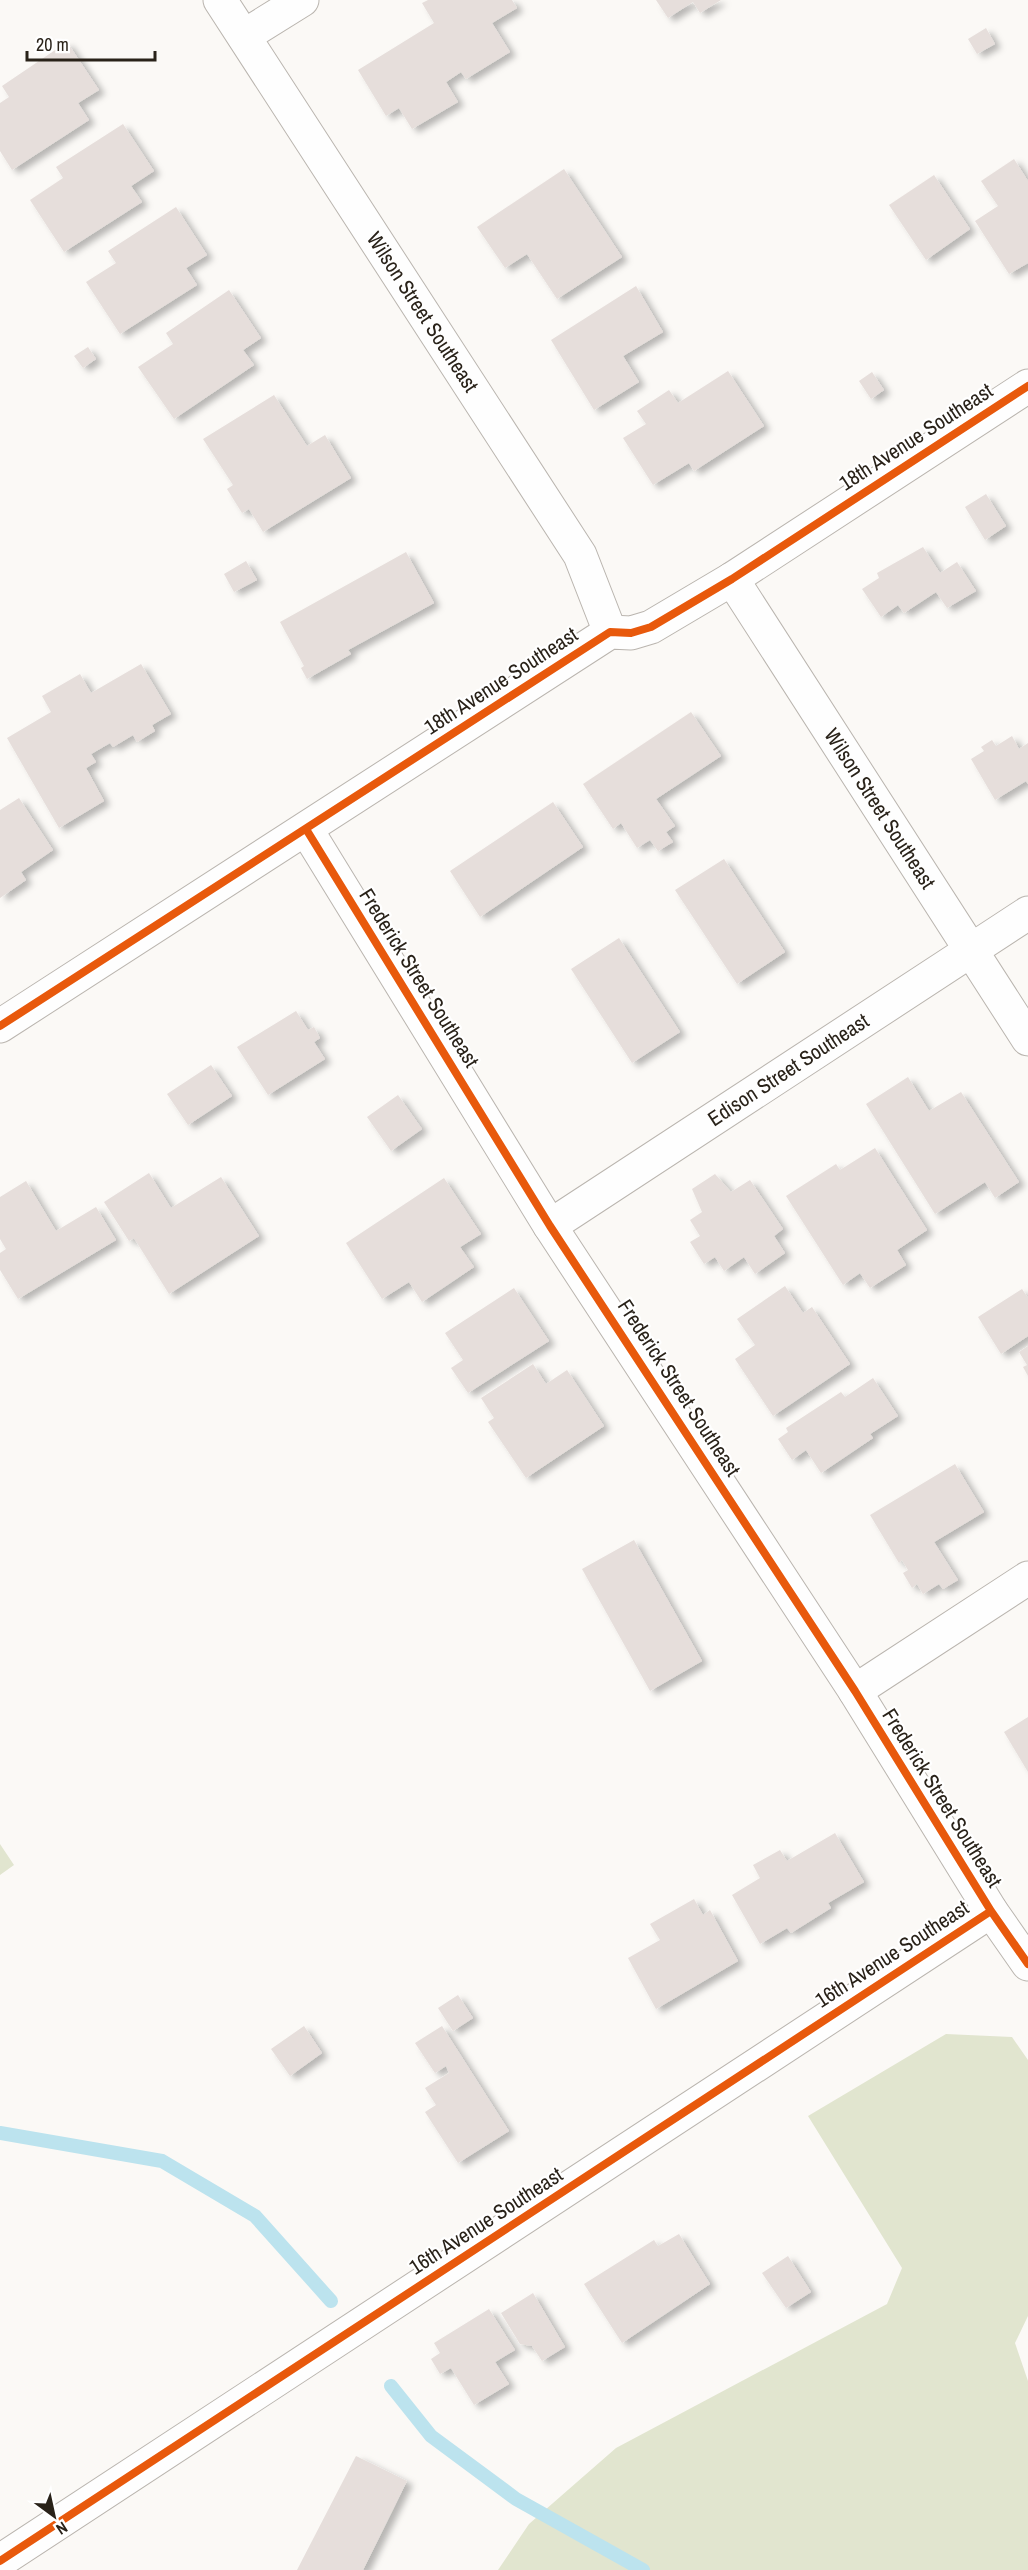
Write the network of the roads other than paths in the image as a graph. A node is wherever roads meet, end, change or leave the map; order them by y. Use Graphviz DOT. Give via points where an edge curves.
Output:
graph roads {
  1 [pos="220,0"];
  2 [pos="302,0"];
  3 [pos="244,36"];
  4 [pos="1028,386"];
  5 [pos="732,579"];
  6 [pos="610,632"];
  7 [pos="306,829"];
  8 [pos="1028,913"];
  9 [pos="970,951"];
  10 [pos="0,1026"];
  11 [pos="1028,1039"];
  12 [pos="550,1226"];
  13 [pos="1028,1578"];
  14 [pos="855,1691"];
  15 [pos="991,1911"];
  16 [pos="1028,1964"];
  17 [pos="0,2561"];
  1 -- 3 [label="street, Wilson Street Southeast"];
  2 -- 3 [label="street"];
  3 -- 6 [label="street, Wilson Street Southeast" via="580,555"];
  4 -- 5 [label="street, 18th Avenue Southeast"];
  5 -- 6 [label="street, 18th Avenue Southeast" via="651,627 631,633"];
  5 -- 9 [label="street, Wilson Street Southeast"];
  6 -- 7 [label="street, 18th Avenue Southeast"];
  7 -- 10 [label="street, 18th Avenue Southeast"];
  7 -- 12 [label="street, Frederick Street Southeast"];
  8 -- 9 [label="street, Edison Street Southeast"];
  9 -- 11 [label="street, Wilson Street Southeast"];
  9 -- 12 [label="street, Edison Street Southeast"];
  12 -- 14 [label="street, Frederick Street Southeast"];
  13 -- 14 [label="street"];
  14 -- 15 [label="street, Frederick Street Southeast"];
  15 -- 16 [label="street, Frederick Street Southeast"];
  15 -- 17 [label="street, 16th Avenue Southeast"];
}
